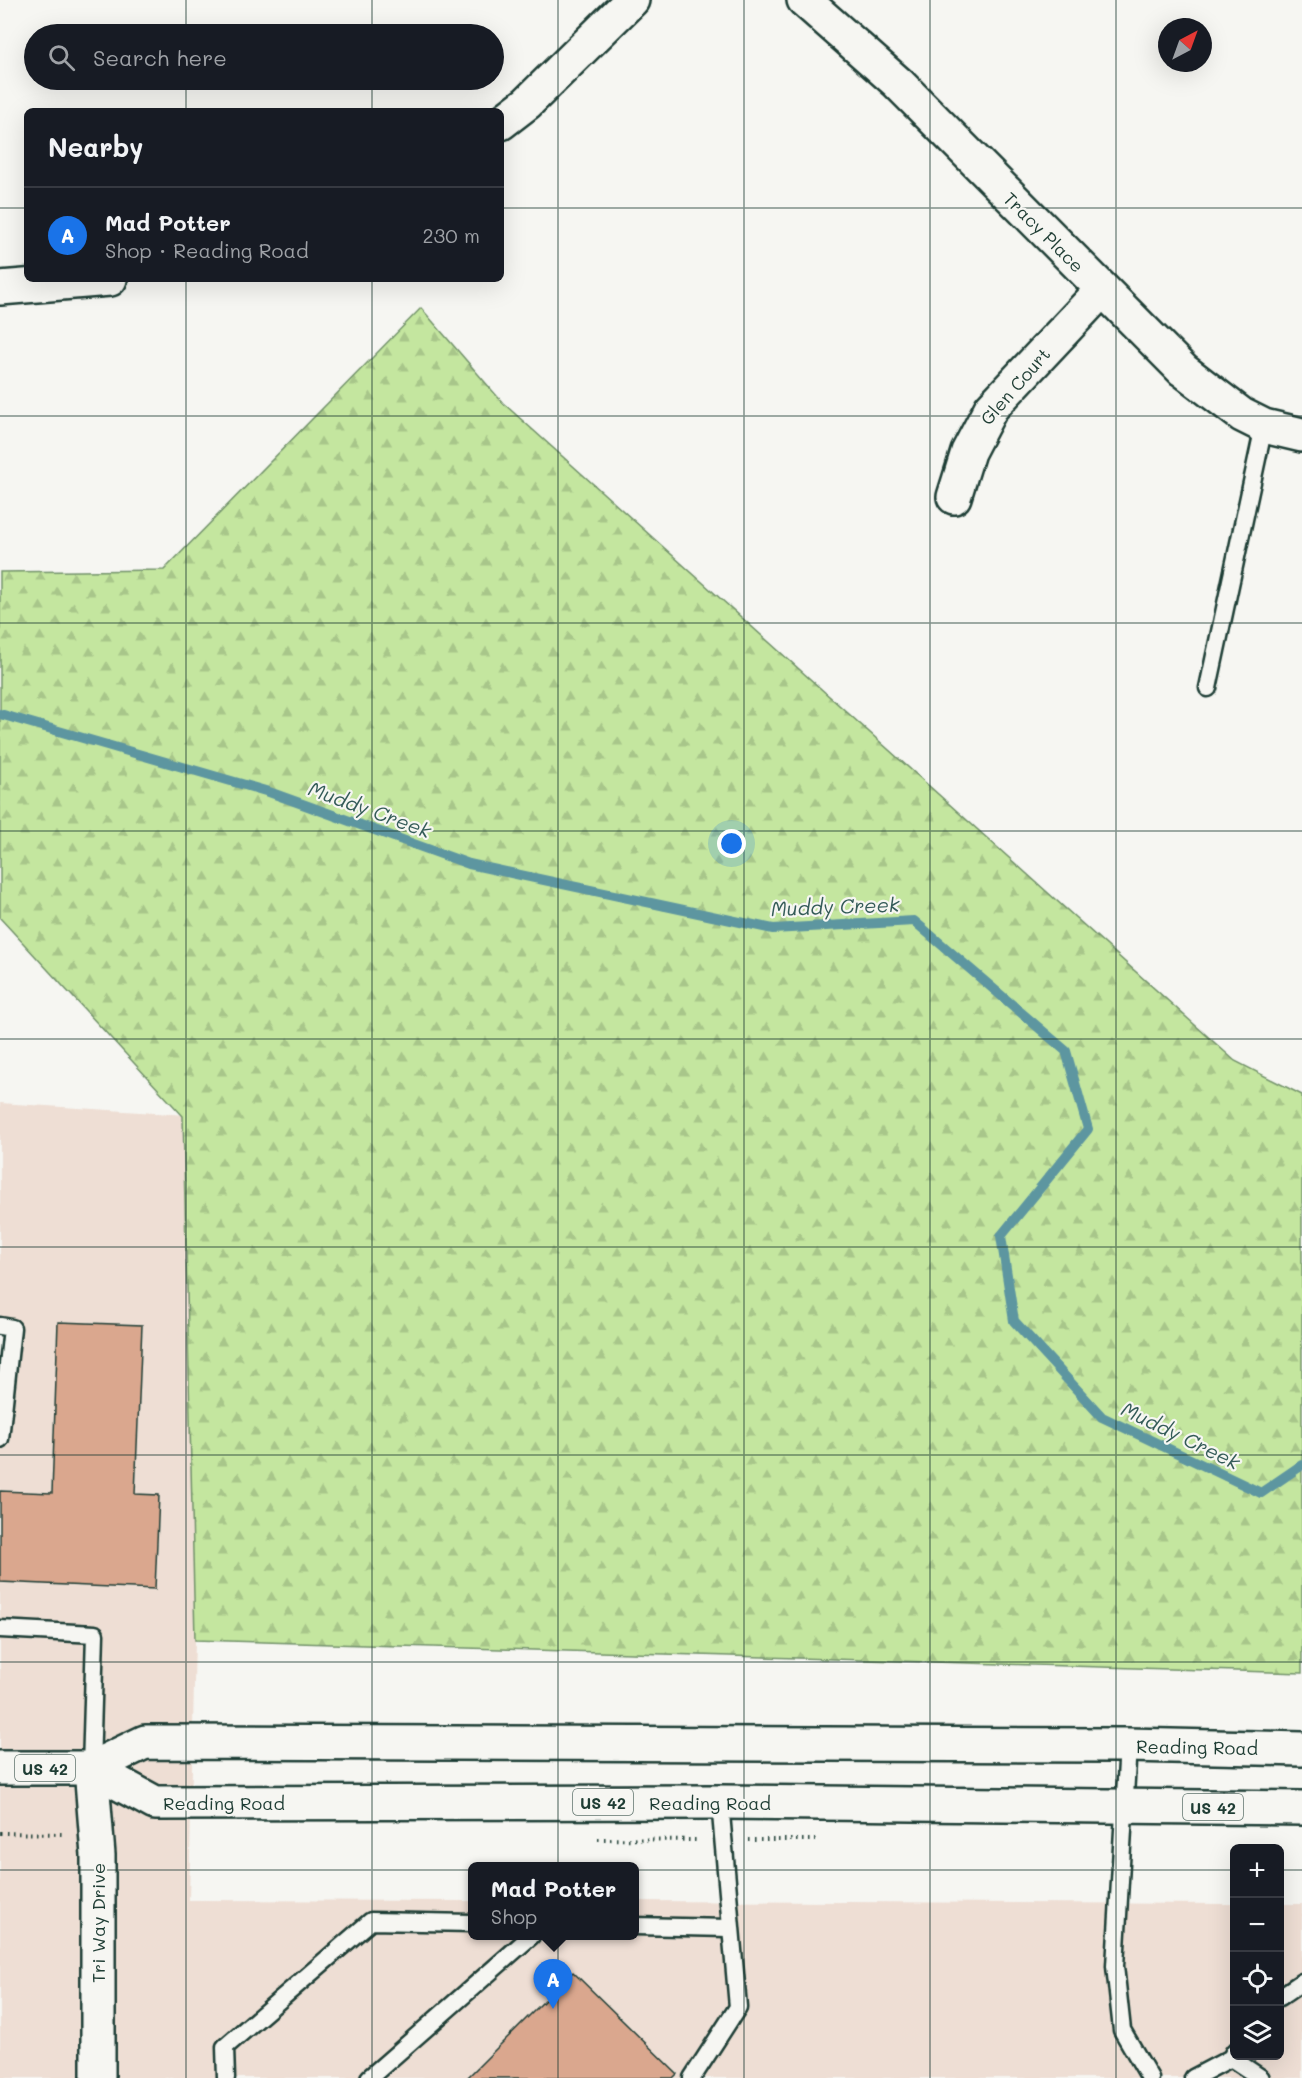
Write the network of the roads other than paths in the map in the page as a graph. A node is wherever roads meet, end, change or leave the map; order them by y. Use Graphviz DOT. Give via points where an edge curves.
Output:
graph roads {
  1 [pos="632,0"];
  2 [pos="804,0"];
  3 [pos="504,121"];
  4 [pos="73,282"];
  5 [pos="0,288"];
  6 [pos="1102,290"];
  7 [pos="1264,426"];
  8 [pos="1302,435"];
  9 [pos="954,497"];
  10 [pos="1208,688"];
  11 [pos="0,1326"];
  12 [pos="0,1439"];
  13 [pos="0,1629"];
  14 [pos="1128,1745"];
  15 [pos="1302,1749"];
  16 [pos="0,1768"];
  17 [pos="91,1768"];
  18 [pos="720,1802"];
  19 [pos="1124,1807"];
  20 [pos="1302,1808"];
  21 [pos="468,1923"];
  22 [pos="639,1926"];
  23 [pos="729,1928"];
  24 [pos="525,1940"];
  25 [pos="1302,1982"];
  26 [pos="1284,1994"];
  27 [pos="1230,2057"];
  28 [pos="1239,2060"];
  29 [pos="98,2078"];
  30 [pos="226,2078"];
  31 [pos="369,2078"];
  32 [pos="692,2078"];
  33 [pos="1150,2078"];
  34 [pos="1193,2078"];
  35 [pos="1261,2078"];
  1 -- 3 [label="main road"];
  2 -- 6 [label="main road, Tracy Place" via="898,83"];
  4 -- 5 [label="main road"];
  6 -- 7 [label="main road, Tracy Place" via="1191,377 1221,402"];
  6 -- 9 [label="main road, Glen Court" via="992,408 968,452"];
  7 -- 8 [label="main road, Tracy Place"];
  7 -- 10 [label="lane"];
  11 -- 12 [label="lane" via="12,1328"];
  13 -- 17 [label="lane" via="95,1634"];
  14 -- 15 [label="main road, Reading Road / US 42"];
  14 -- 17 [label="main road, Reading Road / US 42" via="146,1742"];
  14 -- 19 [label="lane"];
  16 -- 17 [label="main road, Reading Road / US 42"];
  17 -- 18 [label="main road, Reading Road / US 42" via="154,1803"];
  17 -- 29 [label="main road, Tri Way Drive" via="98,1855"];
  18 -- 19 [label="main road, Reading Road / US 42"];
  18 -- 23 [label="lane"];
  19 -- 20 [label="main road, Reading Road / US 42"];
  19 -- 33 [label="lane" via="1115,1966 1122,2030"];
  21 -- 30 [label="lane" via="371,1921 225,2047"];
  22 -- 23 [label="lane"];
  23 -- 32 [label="lane" via="738,2007"];
  24 -- 31 [label="lane"];
  25 -- 26 [label="lane"];
  27 -- 34 [label="lane"];
  28 -- 35 [label="lane"];
}
